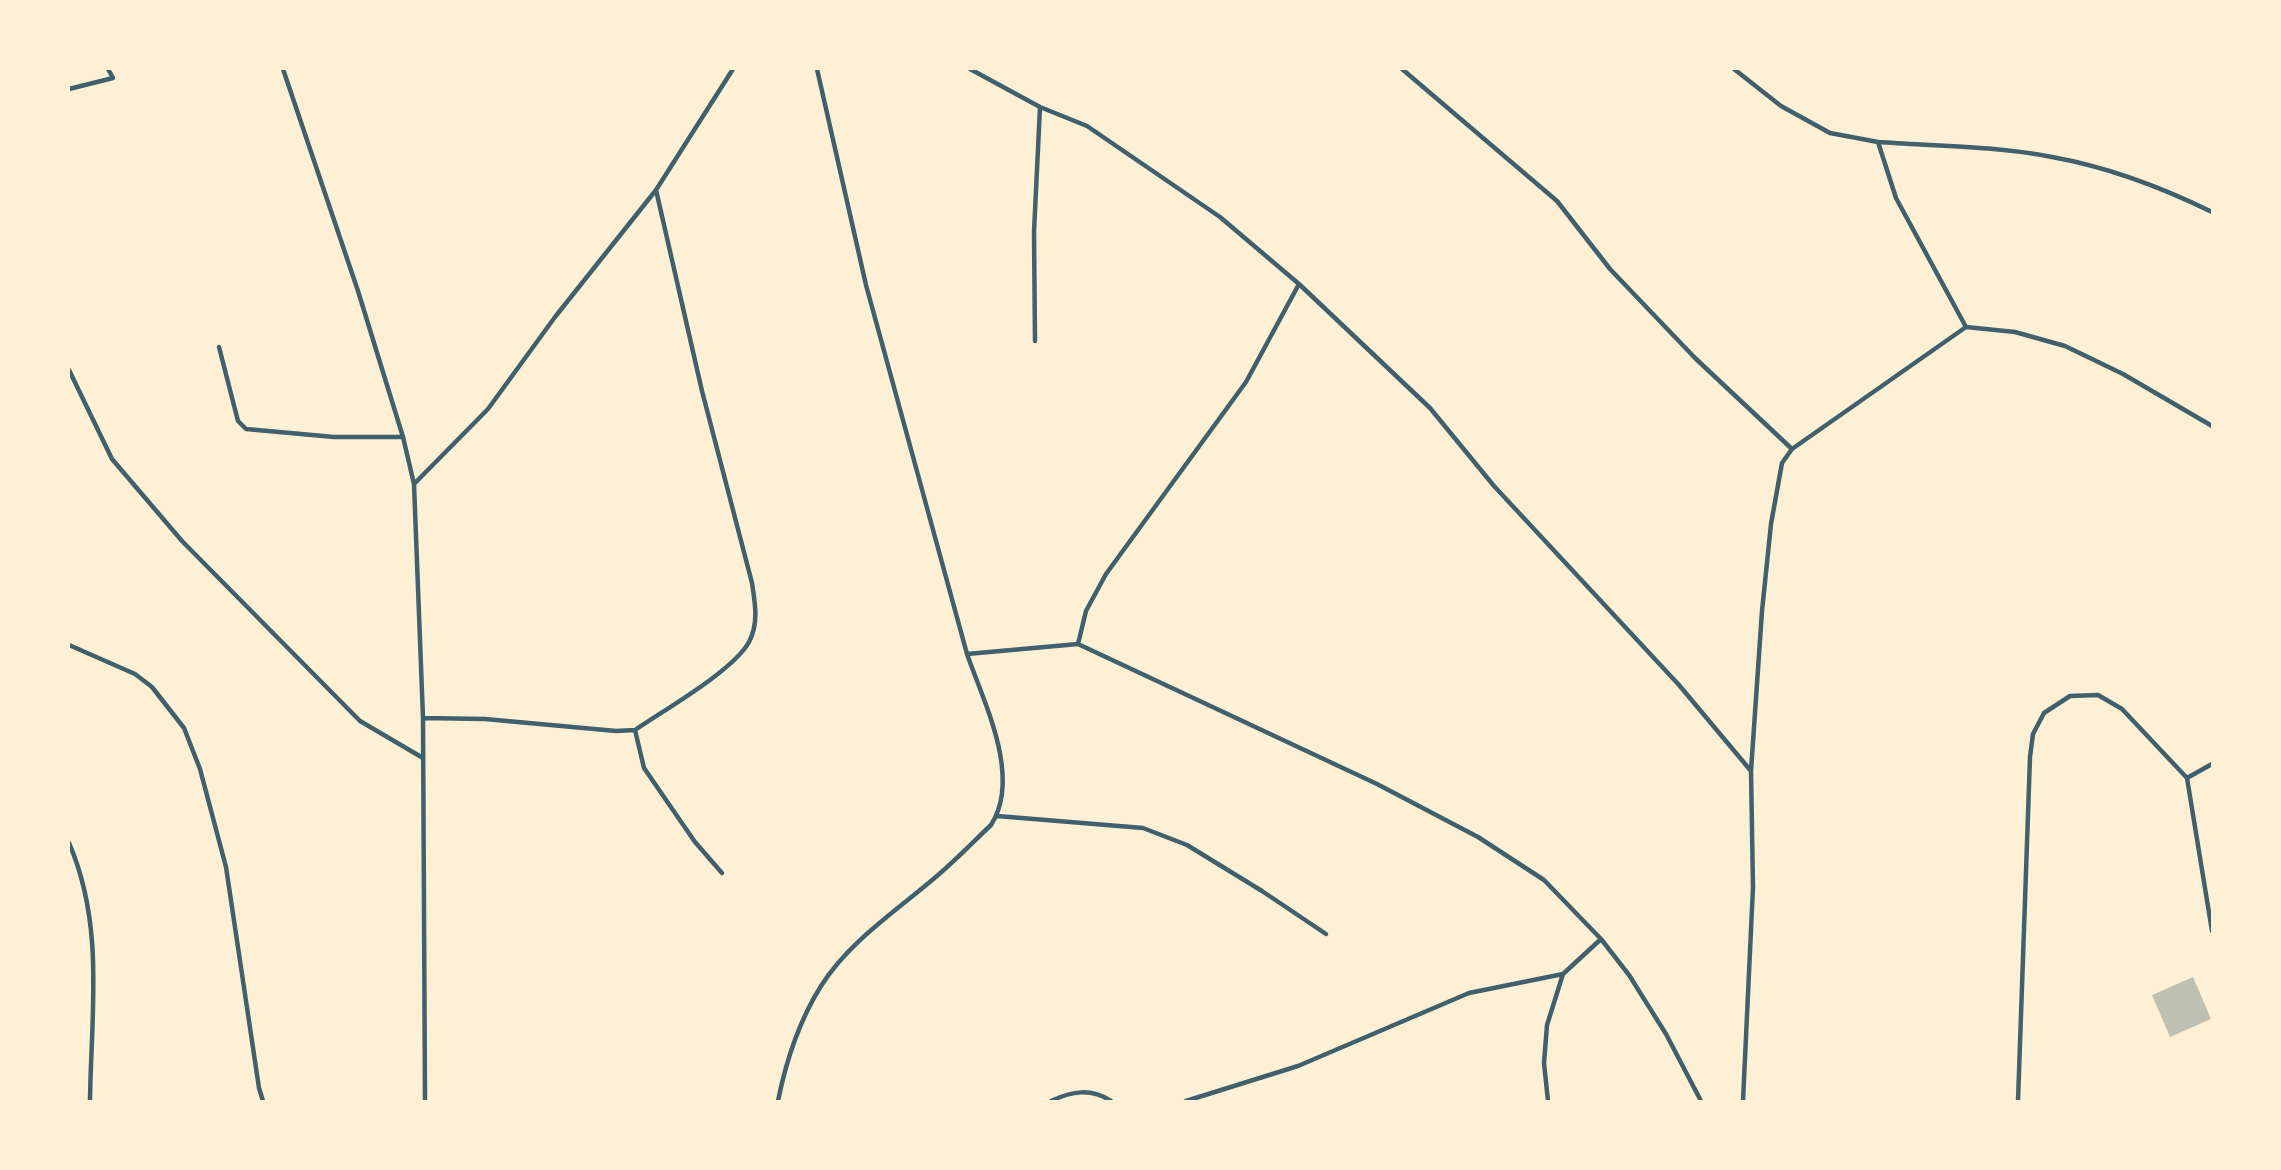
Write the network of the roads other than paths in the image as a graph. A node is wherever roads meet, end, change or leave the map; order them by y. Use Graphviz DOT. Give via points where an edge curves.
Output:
graph roads {
  1 [pos="108,69"];
  2 [pos="283,69"];
  3 [pos="733,69"];
  4 [pos="817,69"];
  5 [pos="970,69"];
  6 [pos="1402,69"];
  7 [pos="1734,69"];
  8 [pos="69,89"];
  9 [pos="1040,107"];
  10 [pos="1878,142"];
  11 [pos="656,190"];
  12 [pos="2212,212"];
  13 [pos="1299,284"];
  14 [pos="1966,327"];
  15 [pos="1035,341"];
  16 [pos="219,347"];
  17 [pos="69,370"];
  18 [pos="2212,426"];
  19 [pos="403,437"];
  20 [pos="1792,448"];
  21 [pos="414,484"];
  22 [pos="1077,644"];
  23 [pos="69,645"];
  24 [pos="967,654"];
  25 [pos="423,717"];
  26 [pos="635,730"];
  27 [pos="423,758"];
  28 [pos="2212,764"];
  29 [pos="1751,771"];
  30 [pos="2187,778"];
  31 [pos="997,816"];
  32 [pos="69,843"];
  33 [pos="722,873"];
  34 [pos="2212,932"];
  35 [pos="1326,934"];
  36 [pos="1601,939"];
  37 [pos="1563,974"];
  38 [pos="90,1101"];
  39 [pos="263,1101"];
  40 [pos="425,1101"];
  41 [pos="778,1101"];
  42 [pos="1050,1101"];
  43 [pos="1111,1101"];
  44 [pos="1186,1101"];
  45 [pos="1548,1101"];
  46 [pos="1701,1101"];
  47 [pos="1743,1101"];
  48 [pos="2018,1101"];
  1 -- 8 [label="lane" via="112,78"];
  2 -- 19 [label="lane"];
  3 -- 11 [label="lane"];
  4 -- 24 [label="lane" via="866,285"];
  5 -- 9 [label="lane"];
  6 -- 20 [label="lane" via="1557,201 1626,285 1695,358"];
  7 -- 10 [label="lane" via="1781,106 1830,133"];
  9 -- 13 [label="lane" via="1087,126 1166,178 1220,217"];
  9 -- 15 [label="lane" via="1034,232"];
  10 -- 12 [label="lane" via="2050,157 2085,164 2168,191"];
  10 -- 14 [label="lane" via="1896,198"];
  11 -- 21 [label="lane" via="610,245 488,409"];
  11 -- 26 [label="lane" via="756,607 748,642 733,661"];
  13 -- 22 [label="lane" via="1246,382 1106,574 1086,611"];
  13 -- 29 [label="lane" via="1430,408 1494,486 1679,685"];
  14 -- 18 [label="lane" via="2015,332 2065,346 2123,374"];
  14 -- 20 [label="lane"];
  16 -- 19 [label="lane" via="238,421 246,429 334,437"];
  17 -- 27 [label="lane" via="112,459 182,541 360,721"];
  19 -- 21 [label="lane"];
  20 -- 29 [label="lane" via="1782,463 1771,524"];
  21 -- 25 [label="lane"];
  22 -- 24 [label="lane"];
  22 -- 36 [label="lane" via="1377,783 1478,837 1544,880"];
  23 -- 39 [label="lane" via="135,674 152,687 184,728 200,769 226,867"];
  24 -- 31 [label="lane" via="998,744 1004,780"];
  25 -- 26 [label="lane"];
  25 -- 27 [label="lane"];
  26 -- 33 [label="lane" via="644,768 695,842"];
  27 -- 40 [label="lane"];
  28 -- 30 [label="lane"];
  29 -- 47 [label="lane" via="1754,886"];
  30 -- 34 [label="lane"];
  30 -- 48 [label="lane" via="2122,709 2098,695 2070,696 2044,713 2033,734"];
  31 -- 35 [label="lane" via="1143,828 1187,845"];
  31 -- 41 [label="lane" via="932,880 869,932 823,983 790,1055"];
  32 -- 38 [label="lane" via="84,889 94,940"];
  36 -- 37 [label="lane"];
  36 -- 46 [label="lane" via="1666,1034"];
  37 -- 44 [label="lane" via="1469,993 1298,1066"];
  37 -- 45 [label="lane" via="1547,1025 1544,1063"];
  42 -- 43 [label="lane" via="1082,1092 1100,1094"];
}
